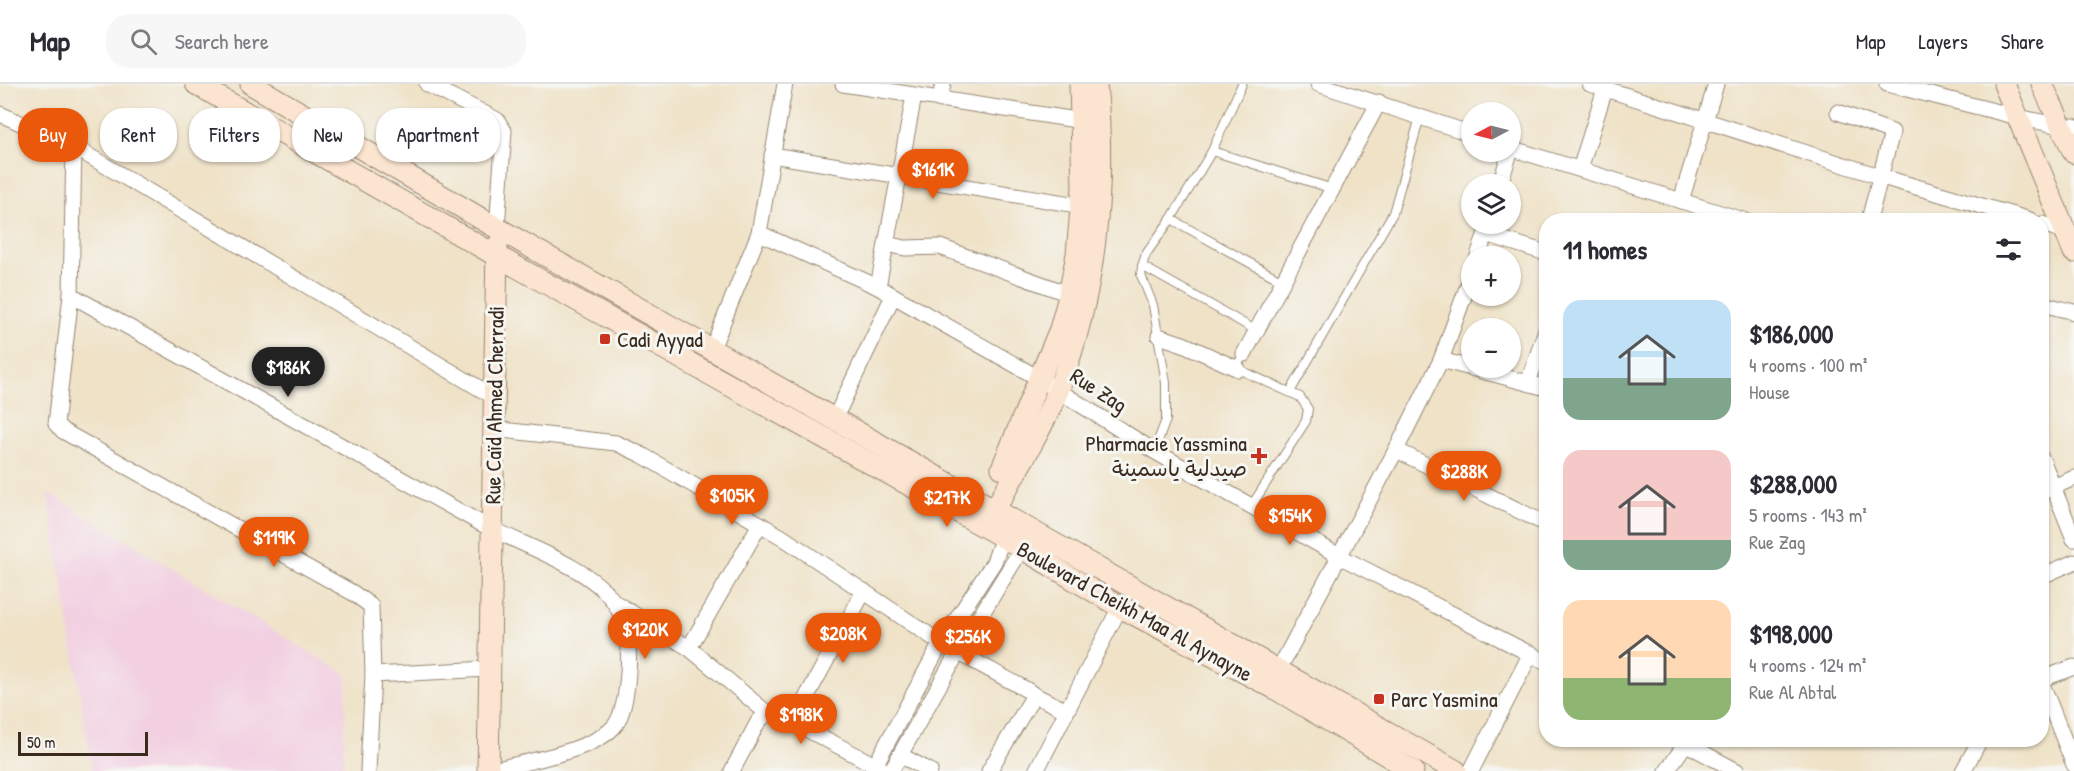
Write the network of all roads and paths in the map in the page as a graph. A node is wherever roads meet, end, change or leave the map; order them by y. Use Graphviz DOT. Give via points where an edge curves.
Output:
graph roads {
  1 [pos="196,84"];
  2 [pos="251,84"];
  3 [pos="427,84"];
  4 [pos="785,84"];
  5 [pos="843,84"];
  6 [pos="943,84"];
  7 [pos="1080,84"];
  8 [pos="1096,84"];
  9 [pos="1242,84"];
  10 [pos="1319,84"];
  11 [pos="1590,84"];
  12 [pos="1716,84"];
  13 [pos="1887,84"];
  14 [pos="2004,84"];
  15 [pos="2042,84"];
  16 [pos="1605,89"];
  17 [pos="914,96"];
  18 [pos="940,100"];
  19 [pos="1379,102"];
  20 [pos="1838,112"];
  21 [pos="0,114"];
  22 [pos="1420,117"];
  23 [pos="2018,117"];
  24 [pos="1706,120"];
  25 [pos="18,122"];
  26 [pos="1083,122"];
  27 [pos="2067,126"];
  28 [pos="1461,130"];
  29 [pos="1212,150"];
  30 [pos="1521,152"];
  31 [pos="2074,153"];
  32 [pos="88,155"];
  33 [pos="772,156"];
  34 [pos="74,162"];
  35 [pos="1580,169"];
  36 [pos="1882,177"];
  37 [pos="898,178"];
  38 [pos="1333,189"];
  39 [pos="1682,201"];
  40 [pos="1091,208"];
  41 [pos="1721,213"];
  42 [pos="1871,213"];
  43 [pos="2006,213"];
  44 [pos="1171,219"];
  45 [pos="2049,226"];
  46 [pos="497,228"];
  47 [pos="2065,231"];
  48 [pos="759,233"];
  49 [pos="1499,234"];
  50 [pos="886,244"];
  51 [pos="1539,251"];
  52 [pos="2074,252"];
  53 [pos="496,256"];
  54 [pos="1142,266"];
  55 [pos="1284,282"];
  56 [pos="878,287"];
  57 [pos="1069,294"];
  58 [pos="71,295"];
  59 [pos="894,296"];
  60 [pos="1461,305"];
  61 [pos="2049,306"];
  62 [pos="2074,312"];
  63 [pos="1257,331"];
  64 [pos="1159,336"];
  65 [pos="712,349"];
  66 [pos="1539,351"];
  67 [pos="1244,354"];
  68 [pos="1441,360"];
  69 [pos="1238,369"];
  70 [pos="1040,379"];
  71 [pos="1528,383"];
  72 [pos="1539,386"];
  73 [pos="1058,391"];
  74 [pos="1290,392"];
  75 [pos="494,397"];
  76 [pos="835,418"];
  77 [pos="493,429"];
  78 [pos="1396,450"];
  79 [pos="1154,452"];
  80 [pos="2074,478"];
  81 [pos="2049,489"];
  82 [pos="2049,491"];
  83 [pos="989,505"];
  84 [pos="1252,505"];
  85 [pos="1539,521"];
  86 [pos="760,524"];
  87 [pos="491,529"];
  88 [pos="1003,537"];
  89 [pos="2074,539"];
  90 [pos="1021,550"];
  91 [pos="1341,557"];
  92 [pos="2074,562"];
  93 [pos="2049,573"];
  94 [pos="864,591"];
  95 [pos="614,602"];
  96 [pos="1120,607"];
  97 [pos="941,643"];
  98 [pos="689,648"];
  99 [pos="958,652"];
  100 [pos="1532,653"];
  101 [pos="1539,658"];
  102 [pos="2074,667"];
  103 [pos="488,669"];
  104 [pos="1279,669"];
  105 [pos="373,675"];
  106 [pos="2049,676"];
  107 [pos="1034,695"];
  108 [pos="2049,702"];
  109 [pos="1067,711"];
  110 [pos="767,713"];
  111 [pos="793,722"];
  112 [pos="1679,747"];
  113 [pos="1693,747"];
  114 [pos="1971,747"];
  115 [pos="900,754"];
  116 [pos="2074,765"];
  117 [pos="878,769"];
  118 [pos="368,771"];
  119 [pos="489,771"];
  120 [pos="732,771"];
  121 [pos="891,771"];
  122 [pos="930,771"];
  123 [pos="989,771"];
  124 [pos="1036,771"];
  125 [pos="1413,771"];
  126 [pos="1456,771"];
  127 [pos="1471,771"];
  128 [pos="1666,771"];
  129 [pos="1737,771"];
  130 [pos="1963,771"];
  1 -- 53 [label="main road, Boulevard Cheikh Maa Al Aynayne"];
  2 -- 46 [label="main road, Boulevard Cheikh Maa Al Aynayne"];
  3 -- 46 [label="street, Rue Caïd Ahmed Cherradi" via="497,120 504,131"];
  4 -- 33 [label="street"];
  5 -- 17 [label="street"];
  6 -- 18 [label="street"];
  7 -- 26 [label="main road"];
  8 -- 40 [label="main road"];
  9 -- 29 [label="lane"];
  10 -- 19 [label="street"];
  11 -- 16 [label="street"];
  12 -- 24 [label="street"];
  13 -- 23 [label="street"];
  14 -- 23 [label="main road"];
  15 -- 27 [label="main road"];
  16 -- 24 [label="street"];
  16 -- 35 [label="street"];
  17 -- 18 [label="street"];
  17 -- 37 [label="street"];
  18 -- 26 [label="street"];
  19 -- 22 [label="street"];
  19 -- 38 [label="street"];
  20 -- 36 [label="street" via="1892,132"];
  21 -- 25 [label="street"];
  22 -- 28 [label="street"];
  22 -- 74 [label="lane" via="1393,213"];
  23 -- 27 [label="street"];
  23 -- 47 [label="main road"];
  24 -- 36 [label="street"];
  24 -- 39 [label="street"];
  26 -- 40 [label="main road"];
  27 -- 31 [label="main road"];
  29 -- 38 [label="lane"];
  29 -- 44 [label="lane"];
  30 -- 35 [label="street"];
  32 -- 75 [label="street"];
  33 -- 37 [label="street"];
  33 -- 48 [label="street"];
  34 -- 58 [label="street"];
  35 -- 39 [label="street"];
  36 -- 42 [label="street"];
  36 -- 43 [label="street"];
  37 -- 40 [label="street"];
  37 -- 50 [label="street"];
  38 -- 55 [label="street"];
  39 -- 41 [label="street"];
  40 -- 57 [label="main road"];
  40 -- 73 [label="main road" via="1076,334"];
  44 -- 54 [label="lane"];
  44 -- 55 [label="lane"];
  45 -- 47 [label="street"];
  46 -- 53 [label="main road, Rue Caïd Ahmed Cherradi"];
  46 -- 65 [label="main road, Boulevard Cheikh Maa Al Aynayne"];
  47 -- 52 [label="main road"];
  48 -- 56 [label="street, Rue Zag"];
  48 -- 65 [label="street"];
  49 -- 51 [label="street"];
  50 -- 56 [label="street"];
  50 -- 57 [label="street" via="940,247"];
  53 -- 75 [label="main road, Rue Caïd Ahmed Cherradi"];
  53 -- 88 [label="main road, Boulevard Cheikh Maa Al Aynayne"];
  54 -- 63 [label="lane"];
  54 -- 64 [label="lane"];
  55 -- 63 [label="street"];
  56 -- 59 [label="street, Rue Zag"];
  57 -- 70 [label="main road"];
  58 -- 87 [label="street"];
  58 -- 105 [label="street" via="56,411 58,426 366,601 372,611"];
  59 -- 70 [label="street, Rue Zag"];
  59 -- 76 [label="street"];
  60 -- 68 [label="street"];
  61 -- 62 [label="street"];
  63 -- 67 [label="street"];
  64 -- 69 [label="street"];
  64 -- 79 [label="lane" via="1168,407"];
  65 -- 76 [label="main road, Boulevard Cheikh Maa Al Aynayne"];
  66 -- 71 [label="street"];
  67 -- 69 [label="lane"];
  68 -- 71 [label="street"];
  68 -- 78 [label="street"];
  69 -- 74 [label="lane"];
  70 -- 73 [label="street, Rue Zag"];
  70 -- 83 [label="main road"];
  71 -- 72 [label="street"];
  73 -- 79 [label="street, Rue Zag"];
  73 -- 83 [label="main road" via="1006,490"];
  74 -- 84 [label="lane" via="1300,397 1308,409 1306,421"];
  75 -- 77 [label="main road, Rue Caïd Ahmed Cherradi"];
  76 -- 83 [label="main road, Boulevard Cheikh Maa Al Aynayne"];
  77 -- 86 [label="street" via="616,443"];
  77 -- 87 [label="main road, Rue Caïd Ahmed Cherradi"];
  78 -- 85 [label="street"];
  78 -- 91 [label="street"];
  79 -- 84 [label="street, Rue Zag"];
  80 -- 81 [label="street"];
  82 -- 89 [label="street"];
  83 -- 104 [label="main road, Boulevard Cheikh Maa Al Aynayne"];
  84 -- 91 [label="street, Rue Zag"];
  86 -- 94 [label="street"];
  86 -- 98 [label="street"];
  87 -- 95 [label="street" via="591,580"];
  87 -- 103 [label="main road, Rue Caïd Ahmed Cherradi"];
  88 -- 90 [label="main road, Boulevard Cheikh Maa Al Aynayne"];
  88 -- 97 [label="street" via="994,562"];
  90 -- 96 [label="main road, Boulevard Cheikh Maa Al Aynayne"];
  90 -- 99 [label="street"];
  91 -- 100 [label="street, Rue Zag"];
  91 -- 104 [label="street"];
  92 -- 93 [label="street"];
  94 -- 97 [label="street"];
  94 -- 111 [label="street"];
  95 -- 98 [label="street"];
  95 -- 119 [label="street" via="624,622 629,663 616,724 587,744"];
  96 -- 109 [label="street"];
  96 -- 125 [label="main road, Boulevard Cheikh Maa Al Aynayne" via="1274,688"];
  97 -- 99 [label="street"];
  97 -- 117 [label="street"];
  98 -- 110 [label="street"];
  99 -- 107 [label="street"];
  99 -- 115 [label="street"];
  100 -- 101 [label="street, Rue Zag"];
  100 -- 127 [label="street"];
  102 -- 106 [label="street"];
  103 -- 105 [label="street"];
  103 -- 119 [label="main road, Rue Caïd Ahmed Cherradi"];
  104 -- 126 [label="main road, Boulevard Cheikh Maa Al Aynayne"];
  105 -- 118 [label="street"];
  107 -- 109 [label="street"];
  107 -- 123 [label="street"];
  108 -- 116 [label="street"];
  109 -- 124 [label="street"];
  110 -- 111 [label="street"];
  110 -- 120 [label="street" via="758,722"];
  111 -- 117 [label="street"];
  112 -- 128 [label="street"];
  113 -- 129 [label="street"];
  114 -- 130 [label="street"];
  115 -- 121 [label="street"];
  115 -- 122 [label="street"];
}
